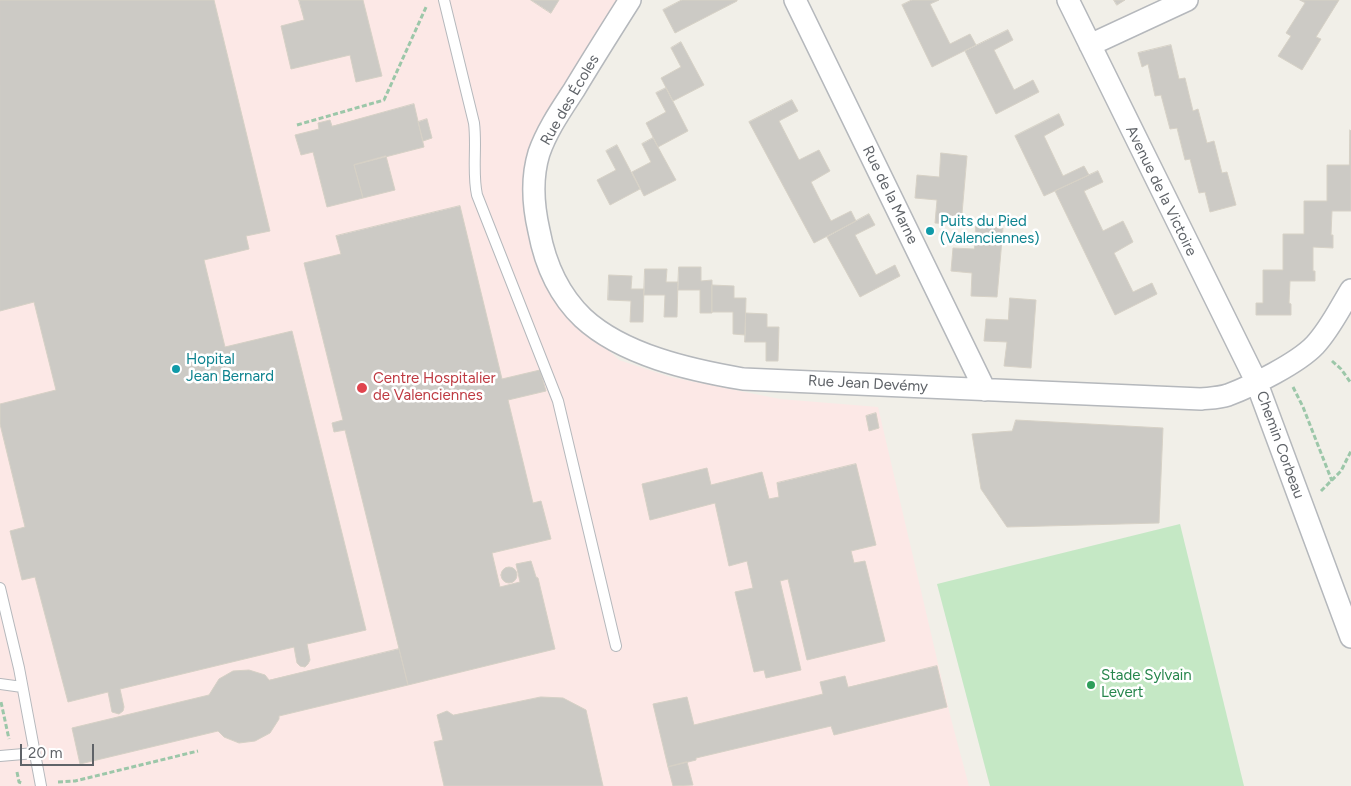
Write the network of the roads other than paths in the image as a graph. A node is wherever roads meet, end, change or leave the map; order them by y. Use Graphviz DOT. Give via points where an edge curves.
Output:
graph roads {
  1 [pos="444,0"];
  2 [pos="630,0"];
  3 [pos="795,0"];
  4 [pos="1068,0"];
  5 [pos="1187,0"];
  6 [pos="1090,45"];
  7 [pos="540,237"];
  8 [pos="1351,290"];
  9 [pos="1256,382"];
  10 [pos="985,390"];
  11 [pos="0,588"];
  12 [pos="1351,637"];
  13 [pos="616,646"];
  14 [pos="0,684"];
  15 [pos="22,687"];
  16 [pos="35,753"];
  17 [pos="0,756"];
  18 [pos="41,785"];
  1 -- 13 [label="lane" via="474,122 477,195 558,401"];
  2 -- 7 [label="street, Rue des Écoles" via="552,124 540,152 533,184"];
  3 -- 10 [label="street, Rue de la Marne"];
  4 -- 6 [label="street, Avenue de la Victoire"];
  5 -- 6 [label="street"];
  6 -- 9 [label="street, Avenue de la Victoire"];
  7 -- 10 [label="street, Rue Jean Devémy" via="551,272 582,318 620,344 662,359 708,373 743,379"];
  8 -- 9 [label="street, Chemin Corbeau" via="1314,346"];
  9 -- 10 [label="street, Rue Jean Devémy" via="1227,395 1201,399"];
  9 -- 12 [label="street, Chemin Corbeau"];
  11 -- 15 [label="lane"];
  14 -- 15 [label="lane"];
  15 -- 16 [label="lane"];
  16 -- 17 [label="lane"];
  16 -- 18 [label="lane"];
}
